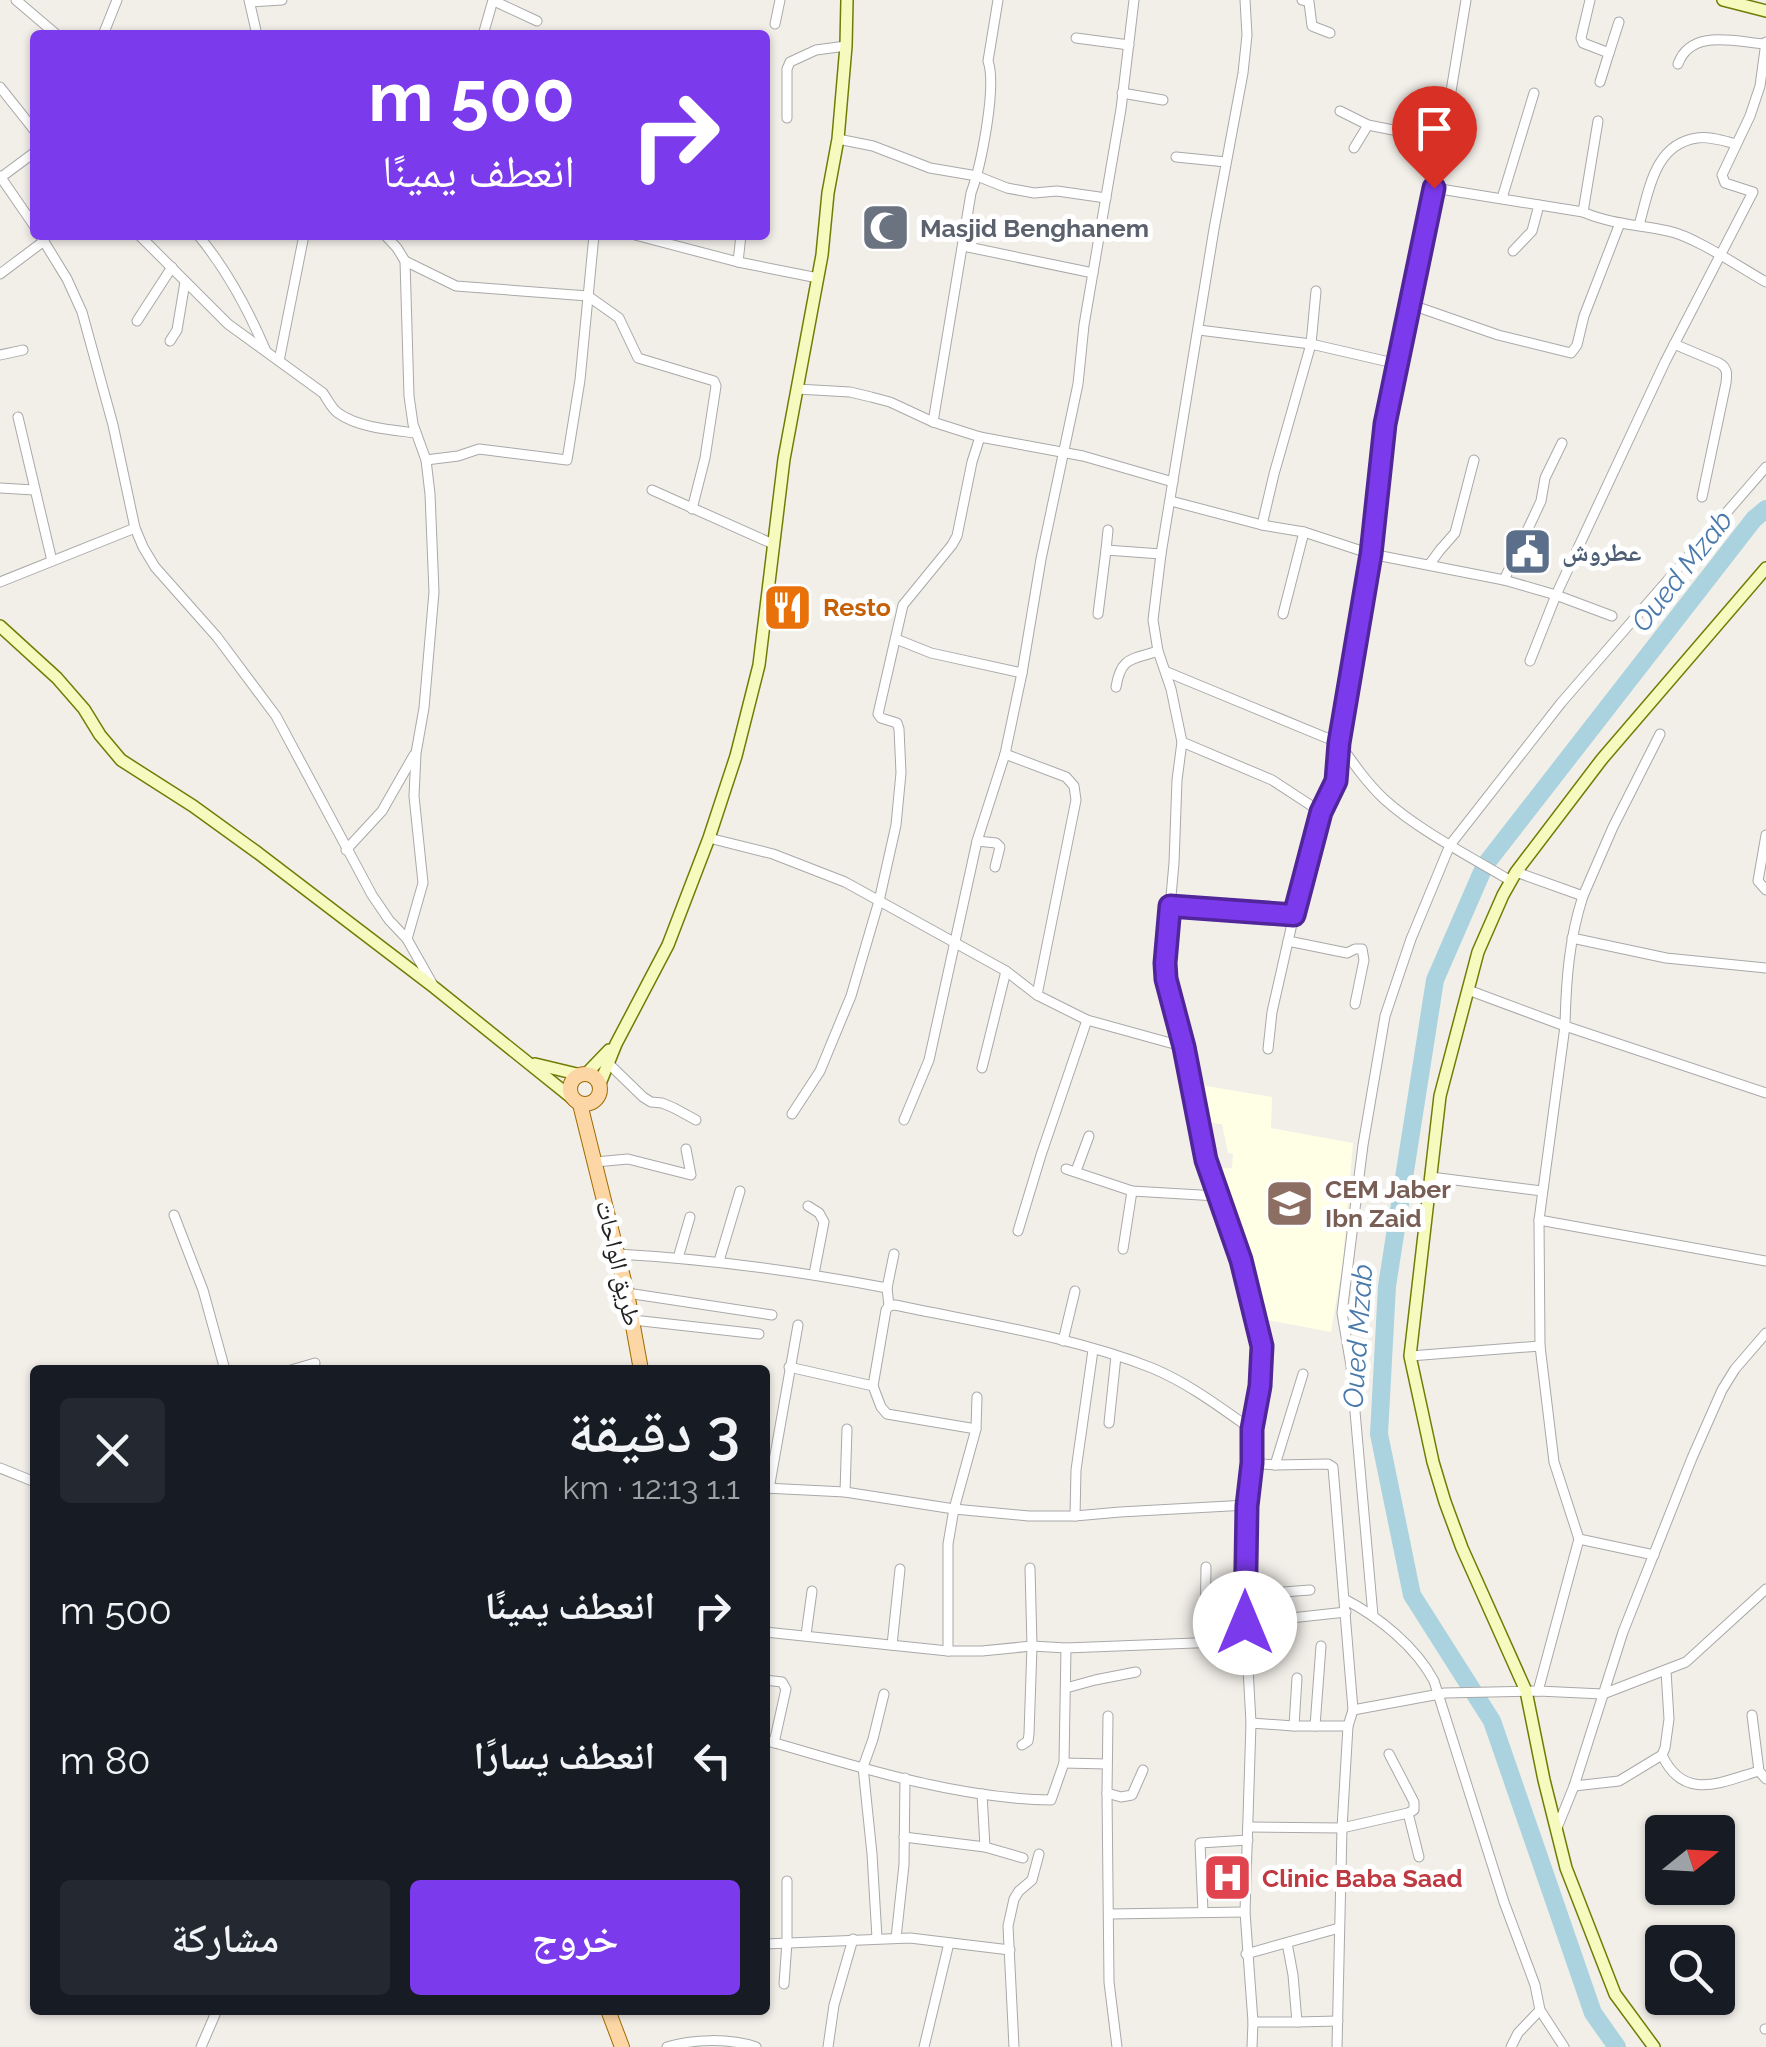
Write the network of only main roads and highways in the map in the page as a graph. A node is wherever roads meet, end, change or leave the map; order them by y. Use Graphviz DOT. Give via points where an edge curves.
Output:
graph roads {
  1 [pos="582,1101"];
  2 [pos="640,1365"];
  3 [pos="610,2015"];
  4 [pos="622,2047"];
  1 -- 1 [label="main road" via="599,1095 600,1086 584,1075 571,1084"];
  1 -- 2 [label="main road, طريق الواحات"];
  3 -- 4 [label="main road"];
}
